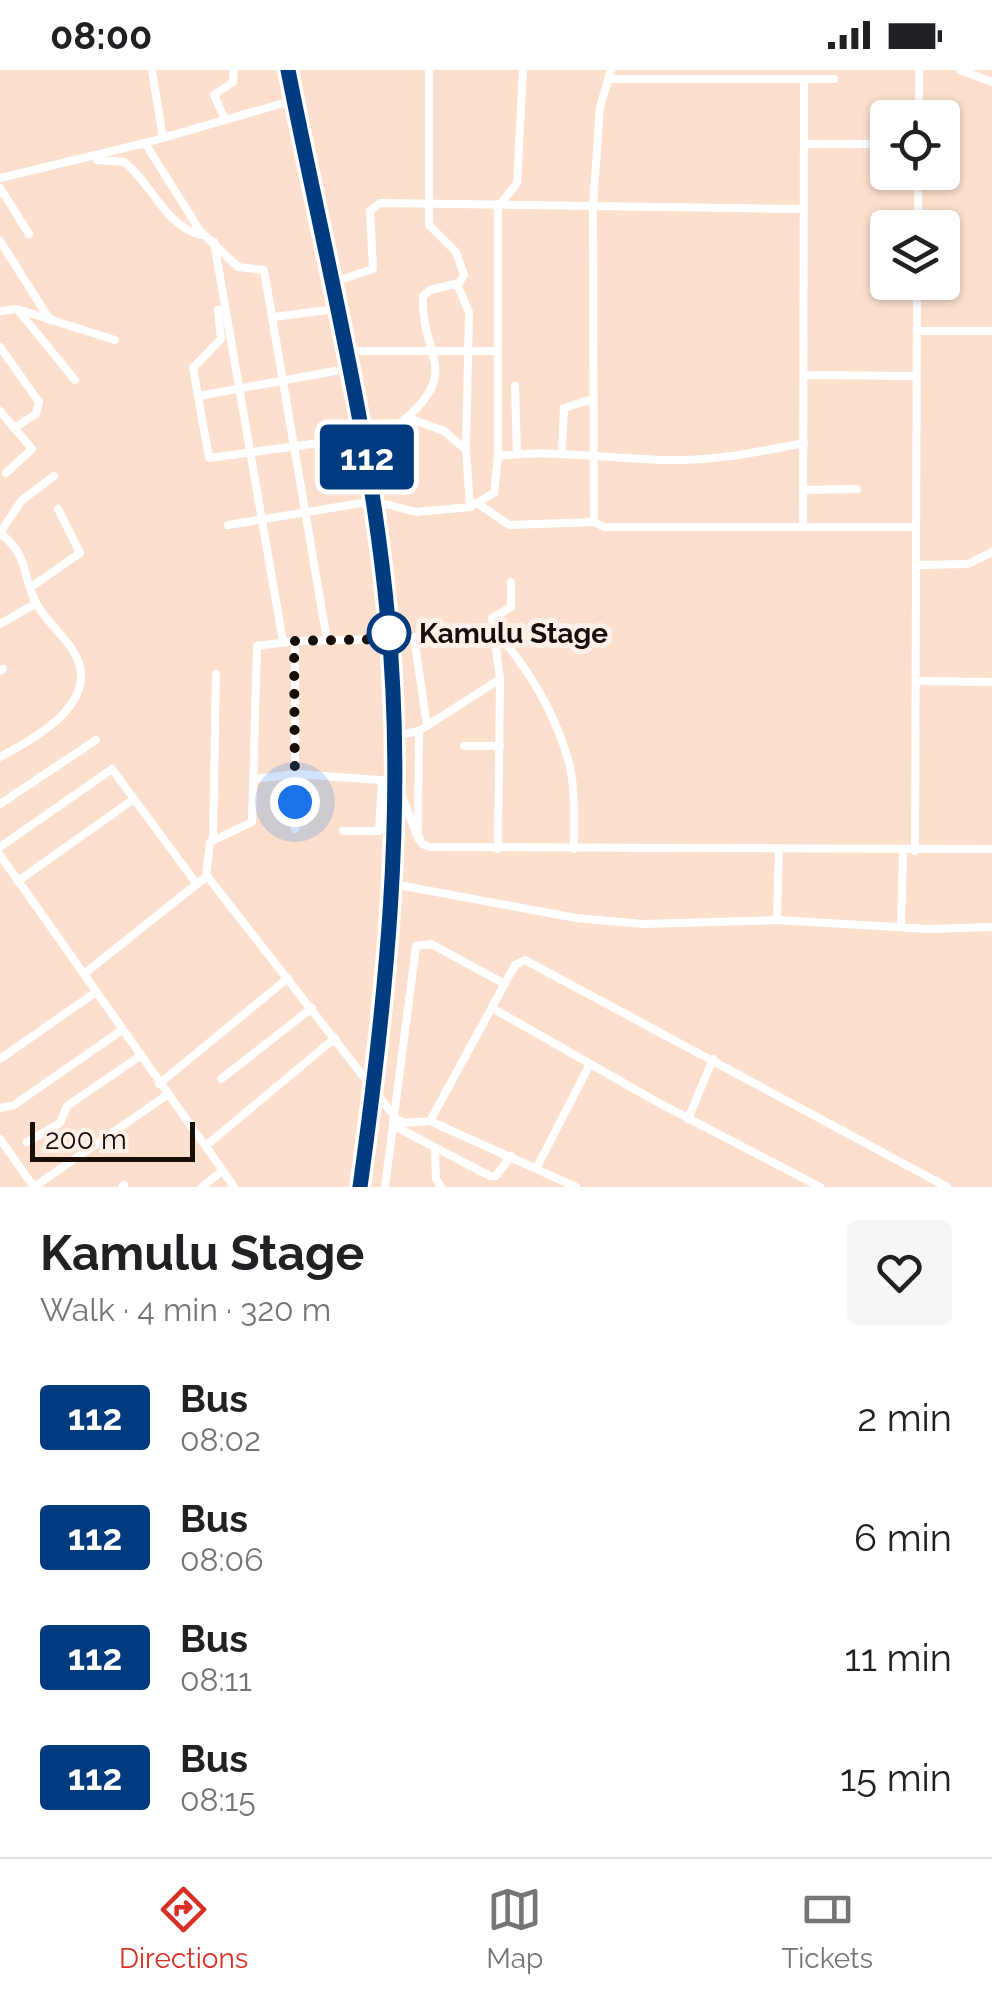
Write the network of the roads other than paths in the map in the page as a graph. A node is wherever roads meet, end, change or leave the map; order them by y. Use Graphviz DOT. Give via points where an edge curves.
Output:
graph roads {
  1 [pos="152,70"];
  2 [pos="234,70"];
  3 [pos="288,70"];
  4 [pos="428,70"];
  5 [pos="522,70"];
  6 [pos="919,70"];
  7 [pos="960,70"];
  8 [pos="609,75"];
  9 [pos="834,80"];
  10 [pos="804,81"];
  11 [pos="992,82"];
  12 [pos="294,100"];
  13 [pos="919,100"];
  14 [pos="225,120"];
  15 [pos="163,138"];
  16 [pos="145,144"];
  17 [pos="804,144"];
  18 [pos="870,144"];
  19 [pos="88,159"];
  20 [pos="0,178"];
  21 [pos="0,188"];
  22 [pos="427,204"];
  23 [pos="593,205"];
  24 [pos="498,207"];
  25 [pos="804,209"];
  26 [pos="29,234"];
  27 [pos="209,238"];
  28 [pos="0,242"];
  29 [pos="330,283"];
  30 [pos="457,284"];
  31 [pos="917,300"];
  32 [pos="335,309"];
  33 [pos="17,310"];
  34 [pos="218,310"];
  35 [pos="0,312"];
  36 [pos="274,317"];
  37 [pos="50,320"];
  38 [pos="916,331"];
  39 [pos="992,331"];
  40 [pos="226,337"];
  41 [pos="115,340"];
  42 [pos="0,347"];
  43 [pos="436,350"];
  44 [pos="468,350"];
  45 [pos="348,351"];
  46 [pos="496,351"];
  47 [pos="351,368"];
  48 [pos="805,375"];
  49 [pos="916,376"];
  50 [pos="75,380"];
  51 [pos="285,382"];
  52 [pos="515,386"];
  53 [pos="240,388"];
  54 [pos="199,396"];
  55 [pos="594,398"];
  56 [pos="0,411"];
  57 [pos="410,418"];
  58 [pos="14,428"];
  59 [pos="364,436"];
  60 [pos="804,443"];
  61 [pos="297,444"];
  62 [pos="466,450"];
  63 [pos="252,452"];
  64 [pos="562,452"];
  65 [pos="517,454"];
  66 [pos="594,454"];
  67 [pos="498,456"];
  68 [pos="6,472"];
  69 [pos="369,472"];
  70 [pos="54,476"];
  71 [pos="804,490"];
  72 [pos="857,490"];
  73 [pos="374,501"];
  74 [pos="475,506"];
  75 [pos="58,509"];
  76 [pos="306,510"];
  77 [pos="262,518"];
  78 [pos="594,522"];
  79 [pos="228,525"];
  80 [pos="803,526"];
  81 [pos="916,527"];
  82 [pos="0,533"];
  83 [pos="992,552"];
  84 [pos="916,566"];
  85 [pos="511,582"];
  86 [pos="31,587"];
  87 [pos="35,604"];
  88 [pos="0,624"];
  89 [pos="493,629"];
  90 [pos="414,637"];
  91 [pos="390,639"];
  92 [pos="328,640"];
  93 [pos="294,641"];
  94 [pos="282,642"];
  95 [pos="216,674"];
  96 [pos="500,678"];
  97 [pos="916,681"];
  98 [pos="992,682"];
  99 [pos="423,728"];
  100 [pos="393,736"];
  101 [pos="96,740"];
  102 [pos="464,746"];
  103 [pos="500,746"];
  104 [pos="0,757"];
  105 [pos="296,774"];
  106 [pos="254,779"];
  107 [pos="388,781"];
  108 [pos="394,799"];
  109 [pos="134,800"];
  110 [pos="0,804"];
  111 [pos="295,830"];
  112 [pos="343,831"];
  113 [pos="213,839"];
  114 [pos="420,840"];
  115 [pos="0,847"];
  116 [pos="574,848"];
  117 [pos="992,848"];
  118 [pos="498,849"];
  119 [pos="779,850"];
  120 [pos="903,851"];
  121 [pos="915,851"];
  122 [pos="0,855"];
  123 [pos="206,876"];
  124 [pos="18,880"];
  125 [pos="196,884"];
  126 [pos="393,884"];
  127 [pos="777,920"];
  128 [pos="992,927"];
  129 [pos="902,928"];
  130 [pos="85,973"];
  131 [pos="288,978"];
  132 [pos="505,984"];
  133 [pos="96,992"];
  134 [pos="312,1008"];
  135 [pos="494,1009"];
  136 [pos="122,1030"];
  137 [pos="335,1038"];
  138 [pos="140,1056"];
  139 [pos="0,1059"];
  140 [pos="713,1060"];
  141 [pos="590,1064"];
  142 [pos="221,1079"];
  143 [pos="159,1084"];
  144 [pos="372,1087"];
  145 [pos="167,1095"];
  146 [pos="0,1108"];
  147 [pos="688,1119"];
  148 [pos="430,1121"];
  149 [pos="394,1122"];
  150 [pos="0,1139"];
  151 [pos="27,1142"];
  152 [pos="205,1145"];
  153 [pos="436,1150"];
  154 [pos="511,1156"];
  155 [pos="537,1167"];
  156 [pos="222,1171"];
  157 [pos="496,1176"];
  158 [pos="558,1183"];
  159 [pos="34,1187"];
  160 [pos="202,1187"];
  161 [pos="234,1187"];
  162 [pos="360,1187"];
  163 [pos="385,1187"];
  164 [pos="441,1187"];
  165 [pos="490,1187"];
  166 [pos="576,1187"];
  167 [pos="820,1187"];
  168 [pos="947,1187"];
  1 -- 15 [label="street"];
  2 -- 14 [label="street" via="233,82 214,95"];
  3 -- 12 [label="highway"];
  4 -- 22 [label="street"];
  5 -- 24 [label="street" via="517,183"];
  6 -- 13 [label="street"];
  7 -- 11 [label="street"];
  8 -- 10 [label="street"];
  8 -- 23 [label="street" via="600,107"];
  9 -- 10 [label="street"];
  10 -- 17 [label="street"];
  12 -- 14 [label="street"];
  12 -- 29 [label="highway"];
  14 -- 15 [label="street"];
  15 -- 16 [label="street"];
  16 -- 19 [label="street"];
  16 -- 27 [label="street"];
  17 -- 18 [label="street"];
  17 -- 25 [label="street"];
  19 -- 20 [label="street"];
  19 -- 27 [label="street" via="124,162 160,210 184,230"];
  21 -- 26 [label="street"];
  22 -- 24 [label="street"];
  22 -- 29 [label="street" via="374,206 373,269"];
  22 -- 30 [label="street" via="431,230 446,239 463,270"];
  23 -- 24 [label="street"];
  23 -- 25 [label="street"];
  23 -- 55 [label="street"];
  24 -- 46 [label="street"];
  25 -- 48 [label="street"];
  27 -- 36 [label="street" via="238,268 264,270"];
  27 -- 40 [label="street"];
  28 -- 37 [label="street"];
  29 -- 32 [label="highway"];
  30 -- 43 [label="street" via="423,296"];
  30 -- 44 [label="street" via="469,312"];
  31 -- 38 [label="street"];
  32 -- 36 [label="street"];
  32 -- 45 [label="highway"];
  33 -- 35 [label="street"];
  33 -- 37 [label="street"];
  33 -- 50 [label="street"];
  34 -- 40 [label="street"];
  36 -- 51 [label="street"];
  37 -- 41 [label="street"];
  38 -- 39 [label="street"];
  38 -- 49 [label="street"];
  40 -- 53 [label="street"];
  40 -- 54 [label="street" via="194,366"];
  42 -- 58 [label="street" via="39,402 36,414"];
  43 -- 44 [label="street"];
  43 -- 45 [label="street"];
  43 -- 57 [label="street" via="435,378"];
  44 -- 46 [label="street"];
  44 -- 62 [label="street"];
  45 -- 47 [label="highway"];
  46 -- 67 [label="street"];
  47 -- 51 [label="street"];
  47 -- 59 [label="highway"];
  48 -- 49 [label="street"];
  48 -- 60 [label="street"];
  49 -- 81 [label="street"];
  51 -- 53 [label="street"];
  51 -- 61 [label="street"];
  52 -- 65 [label="street"];
  53 -- 54 [label="street"];
  53 -- 63 [label="street"];
  54 -- 63 [label="street" via="209,458"];
  55 -- 64 [label="street" via="564,408"];
  55 -- 66 [label="street"];
  56 -- 58 [label="street"];
  57 -- 62 [label="street" via="444,431"];
  57 -- 69 [label="street" via="394,429 392,464"];
  58 -- 68 [label="street" via="32,449"];
  59 -- 61 [label="street"];
  59 -- 69 [label="highway"];
  60 -- 66 [label="street" via="706,459"];
  60 -- 71 [label="street"];
  61 -- 63 [label="street"];
  61 -- 76 [label="street"];
  62 -- 74 [label="street"];
  63 -- 77 [label="street"];
  64 -- 65 [label="street"];
  64 -- 66 [label="street"];
  65 -- 67 [label="street"];
  66 -- 78 [label="street"];
  67 -- 74 [label="street" via="494,493"];
  69 -- 73 [label="highway"];
  70 -- 82 [label="street" via="21,501"];
  71 -- 72 [label="street"];
  71 -- 80 [label="street"];
  73 -- 74 [label="street" via="416,512"];
  73 -- 76 [label="street"];
  73 -- 91 [label="highway"];
  74 -- 78 [label="street" via="510,525"];
  75 -- 86 [label="street" via="80,553"];
  76 -- 77 [label="street"];
  76 -- 92 [label="street"];
  77 -- 79 [label="street"];
  77 -- 94 [label="street"];
  78 -- 80 [label="street"];
  80 -- 81 [label="street"];
  81 -- 84 [label="street"];
  82 -- 86 [label="street" via="21,552"];
  83 -- 84 [label="street" via="968,564"];
  84 -- 97 [label="street"];
  85 -- 89 [label="street" via="511,607 492,618"];
  86 -- 87 [label="street"];
  87 -- 88 [label="street"];
  87 -- 104 [label="street" via="79,662 77,697 57,720"];
  89 -- 96 [label="street"];
  89 -- 116 [label="street" via="526,672 565,752"];
  90 -- 99 [label="street"];
  91 -- 92 [label="street"];
  91 -- 100 [label="highway"];
  92 -- 93 [label="street"];
  93 -- 94 [label="street"];
  93 -- 105 [label="street"];
  94 -- 106 [label="street" via="256,648"];
  95 -- 113 [label="street"];
  96 -- 99 [label="street"];
  96 -- 103 [label="street"];
  97 -- 98 [label="street"];
  97 -- 121 [label="street"];
  99 -- 100 [label="street"];
  99 -- 114 [label="street"];
  100 -- 107 [label="highway"];
  101 -- 110 [label="street"];
  102 -- 103 [label="street"];
  103 -- 118 [label="street"];
  105 -- 106 [label="street"];
  105 -- 107 [label="street"];
  105 -- 111 [label="street"];
  106 -- 113 [label="street" via="251,825"];
  107 -- 108 [label="highway"];
  107 -- 112 [label="street" via="379,830"];
  108 -- 114 [label="street" via="408,802"];
  108 -- 126 [label="highway"];
  109 -- 115 [label="street" via="110,769"];
  109 -- 124 [label="street"];
  109 -- 125 [label="street"];
  113 -- 123 [label="street"];
  114 -- 118 [label="street" via="430,847"];
  116 -- 118 [label="street"];
  116 -- 119 [label="street"];
  117 -- 121 [label="street"];
  119 -- 120 [label="street"];
  119 -- 127 [label="street"];
  120 -- 121 [label="street"];
  120 -- 129 [label="street"];
  122 -- 124 [label="street"];
  123 -- 125 [label="street"];
  123 -- 131 [label="street"];
  124 -- 130 [label="street"];
  125 -- 130 [label="street"];
  126 -- 127 [label="street" via="576,918"];
  126 -- 144 [label="highway"];
  127 -- 129 [label="street"];
  128 -- 129 [label="street"];
  130 -- 133 [label="street"];
  131 -- 134 [label="street"];
  131 -- 143 [label="street"];
  132 -- 135 [label="street"];
  132 -- 140 [label="street" via="525,960"];
  132 -- 149 [label="street" via="431,944 416,946"];
  133 -- 136 [label="street"];
  133 -- 139 [label="street"];
  134 -- 137 [label="street"];
  134 -- 142 [label="street"];
  135 -- 141 [label="street"];
  135 -- 148 [label="street"];
  136 -- 138 [label="street"];
  136 -- 146 [label="street" via="14,1105"];
  137 -- 144 [label="street"];
  137 -- 152 [label="street"];
  138 -- 143 [label="street"];
  138 -- 151 [label="street"];
  140 -- 147 [label="street"];
  140 -- 168 [label="street"];
  141 -- 147 [label="street"];
  141 -- 155 [label="street"];
  143 -- 145 [label="street"];
  144 -- 149 [label="street"];
  144 -- 162 [label="highway"];
  145 -- 152 [label="street"];
  145 -- 159 [label="street"];
  147 -- 167 [label="street"];
  148 -- 149 [label="street"];
  148 -- 154 [label="street"];
  149 -- 153 [label="street"];
  149 -- 163 [label="street"];
  150 -- 159 [label="street"];
  152 -- 156 [label="street"];
  153 -- 157 [label="street"];
  153 -- 164 [label="street"];
  154 -- 155 [label="street"];
  154 -- 157 [label="street"];
  155 -- 158 [label="street"];
  156 -- 160 [label="street"];
  156 -- 161 [label="street"];
  157 -- 165 [label="street"];
  158 -- 166 [label="street"];
}
